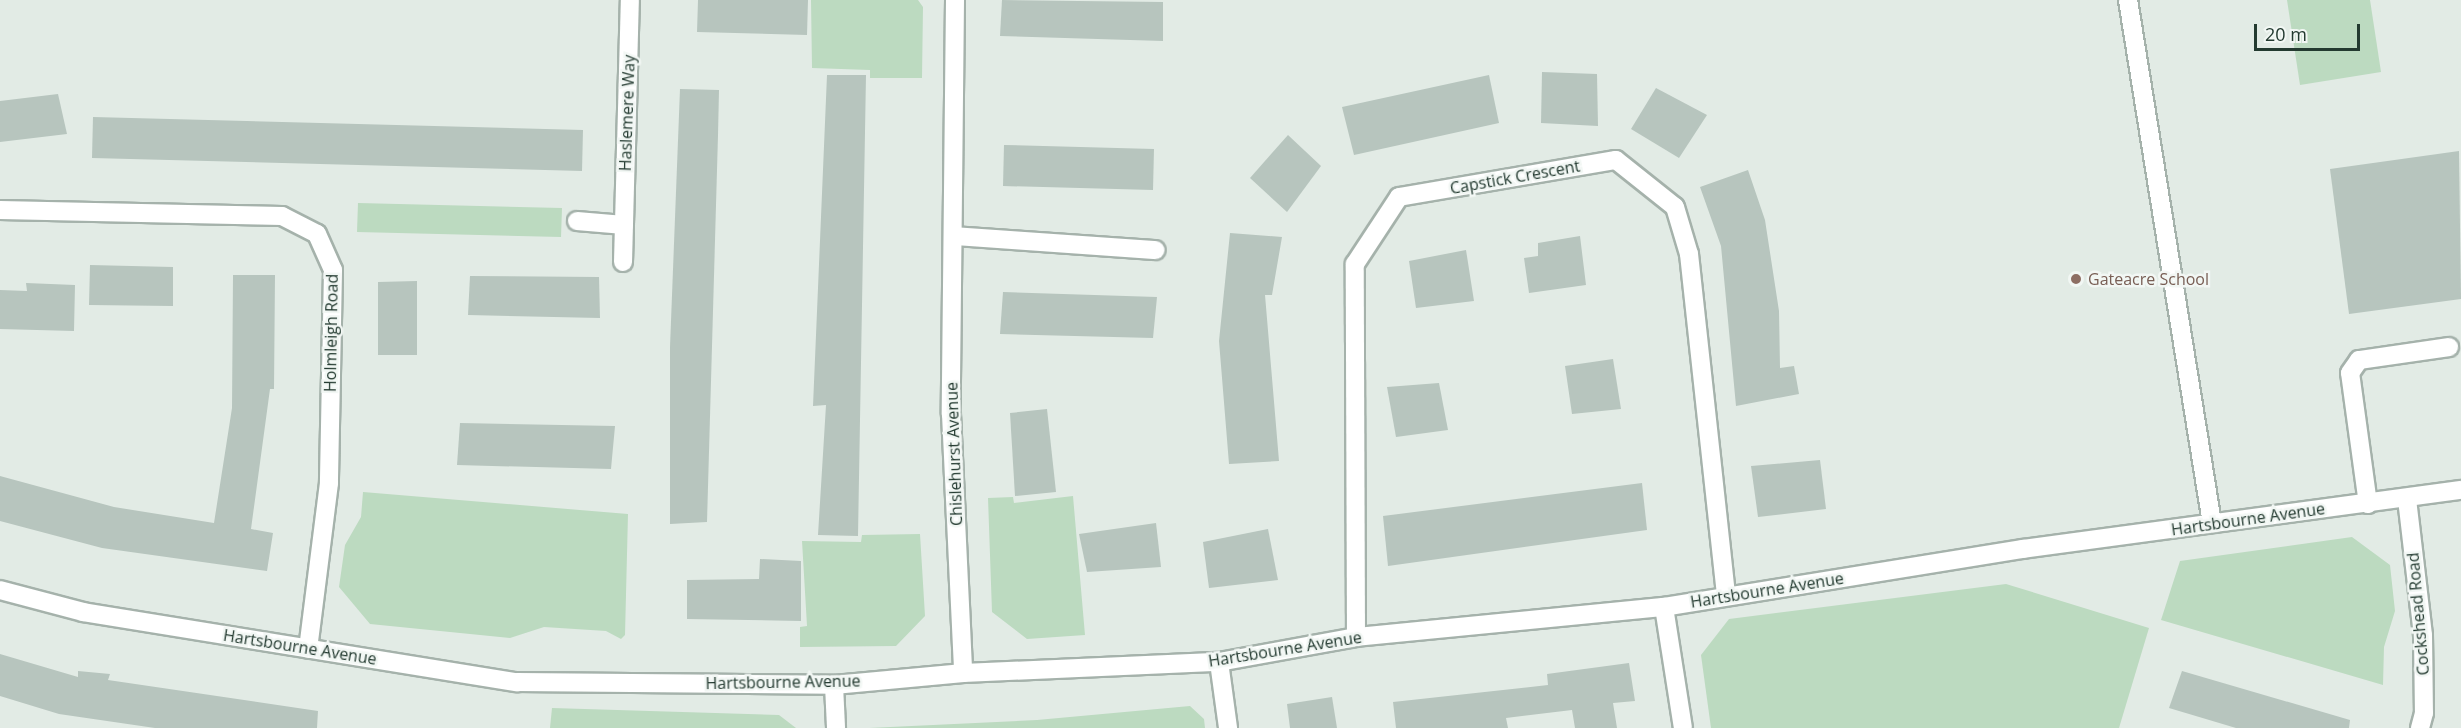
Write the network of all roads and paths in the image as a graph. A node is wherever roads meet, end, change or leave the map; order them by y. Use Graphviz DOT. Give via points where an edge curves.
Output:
graph roads {
  1 [pos="630,0"];
  2 [pos="955,0"];
  3 [pos="2128,0"];
  4 [pos="0,210"];
  5 [pos="577,221"];
  6 [pos="624,225"];
  7 [pos="954,236"];
  8 [pos="1156,250"];
  9 [pos="623,262"];
  10 [pos="2449,347"];
  11 [pos="2461,490"];
  12 [pos="2407,499"];
  13 [pos="2368,504"];
  14 [pos="2212,523"];
  15 [pos="0,590"];
  16 [pos="1726,596"];
  17 [pos="1664,607"];
  18 [pos="1356,637"];
  19 [pos="308,649"];
  20 [pos="1219,662"];
  21 [pos="963,673"];
  22 [pos="834,685"];
  23 [pos="836,728"];
  24 [pos="1228,728"];
  25 [pos="1683,728"];
  26 [pos="2420,728"];
  1 -- 6 [label="street, Haslemere Way"];
  2 -- 7 [label="street, Chislehurst Avenue"];
  3 -- 14 [label="street"];
  4 -- 19 [label="street, Holmleigh Road" via="282,216 318,234 333,270 329,483"];
  5 -- 6 [label="street"];
  6 -- 9 [label="street, Haslemere Way"];
  7 -- 8 [label="street"];
  7 -- 21 [label="street, Chislehurst Avenue" via="951,414"];
  10 -- 13 [label="street" via="2359,360 2350,373"];
  11 -- 12 [label="street, Hartsbourne Avenue"];
  12 -- 13 [label="street, Hartsbourne Avenue"];
  12 -- 26 [label="street, Cockshead Road" via="2423,636 2424,713"];
  13 -- 14 [label="street, Hartsbourne Avenue"];
  14 -- 16 [label="street, Hartsbourne Avenue"];
  15 -- 19 [label="street, Hartsbourne Avenue" via="83,612"];
  16 -- 17 [label="street, Hartsbourne Avenue"];
  16 -- 18 [label="street, Capstick Crescent" via="1689,254 1675,207 1616,160 1399,197 1355,264"];
  17 -- 18 [label="street, Hartsbourne Avenue"];
  17 -- 25 [label="street"];
  18 -- 20 [label="street, Hartsbourne Avenue"];
  19 -- 22 [label="street, Hartsbourne Avenue" via="517,682"];
  20 -- 21 [label="street, Hartsbourne Avenue"];
  20 -- 24 [label="street"];
  21 -- 22 [label="street, Hartsbourne Avenue"];
  22 -- 23 [label="street"];
}
